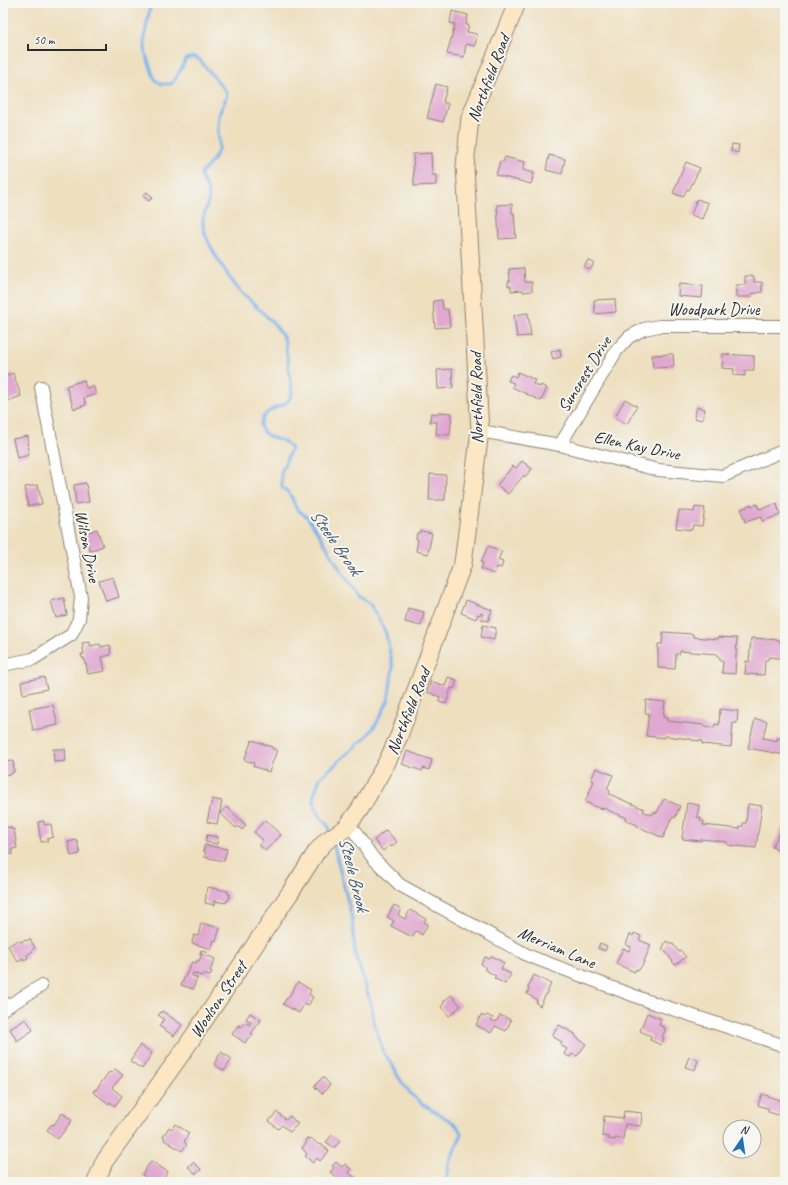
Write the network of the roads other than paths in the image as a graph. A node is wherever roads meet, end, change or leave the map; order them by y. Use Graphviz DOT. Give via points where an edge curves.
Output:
graph roads {
  1 [pos="517,3"];
  2 [pos="785,326"];
  3 [pos="644,330"];
  4 [pos="41,387"];
  5 [pos="480,431"];
  6 [pos="560,446"];
  7 [pos="785,450"];
  8 [pos="3,664"];
  9 [pos="339,832"];
  10 [pos="41,986"];
  11 [pos="3,1009"];
  12 [pos="785,1046"];
  13 [pos="96,1182"];
  1 -- 5 [label="street, Northfield Road" via="470,118 465,166"];
  2 -- 3 [label="street, Woodpark Drive" via="659,326"];
  3 -- 6 [label="street, Suncrest Drive" via="629,337 617,350"];
  4 -- 8 [label="street, Wilson Drive" via="81,597 79,619 71,635 33,659"];
  5 -- 6 [label="street, Ellen Kay Drive"];
  5 -- 9 [label="street, Northfield Road" via="463,564 387,762 368,797"];
  6 -- 7 [label="street, Ellen Kay Drive" via="658,470 723,476"];
  9 -- 12 [label="street, Merriam Lane" via="373,858 400,885 529,956 648,1001"];
  9 -- 13 [label="street, Woolson Street" via="317,851 182,1052 104,1162"];
  10 -- 11 [label="street"];
}
